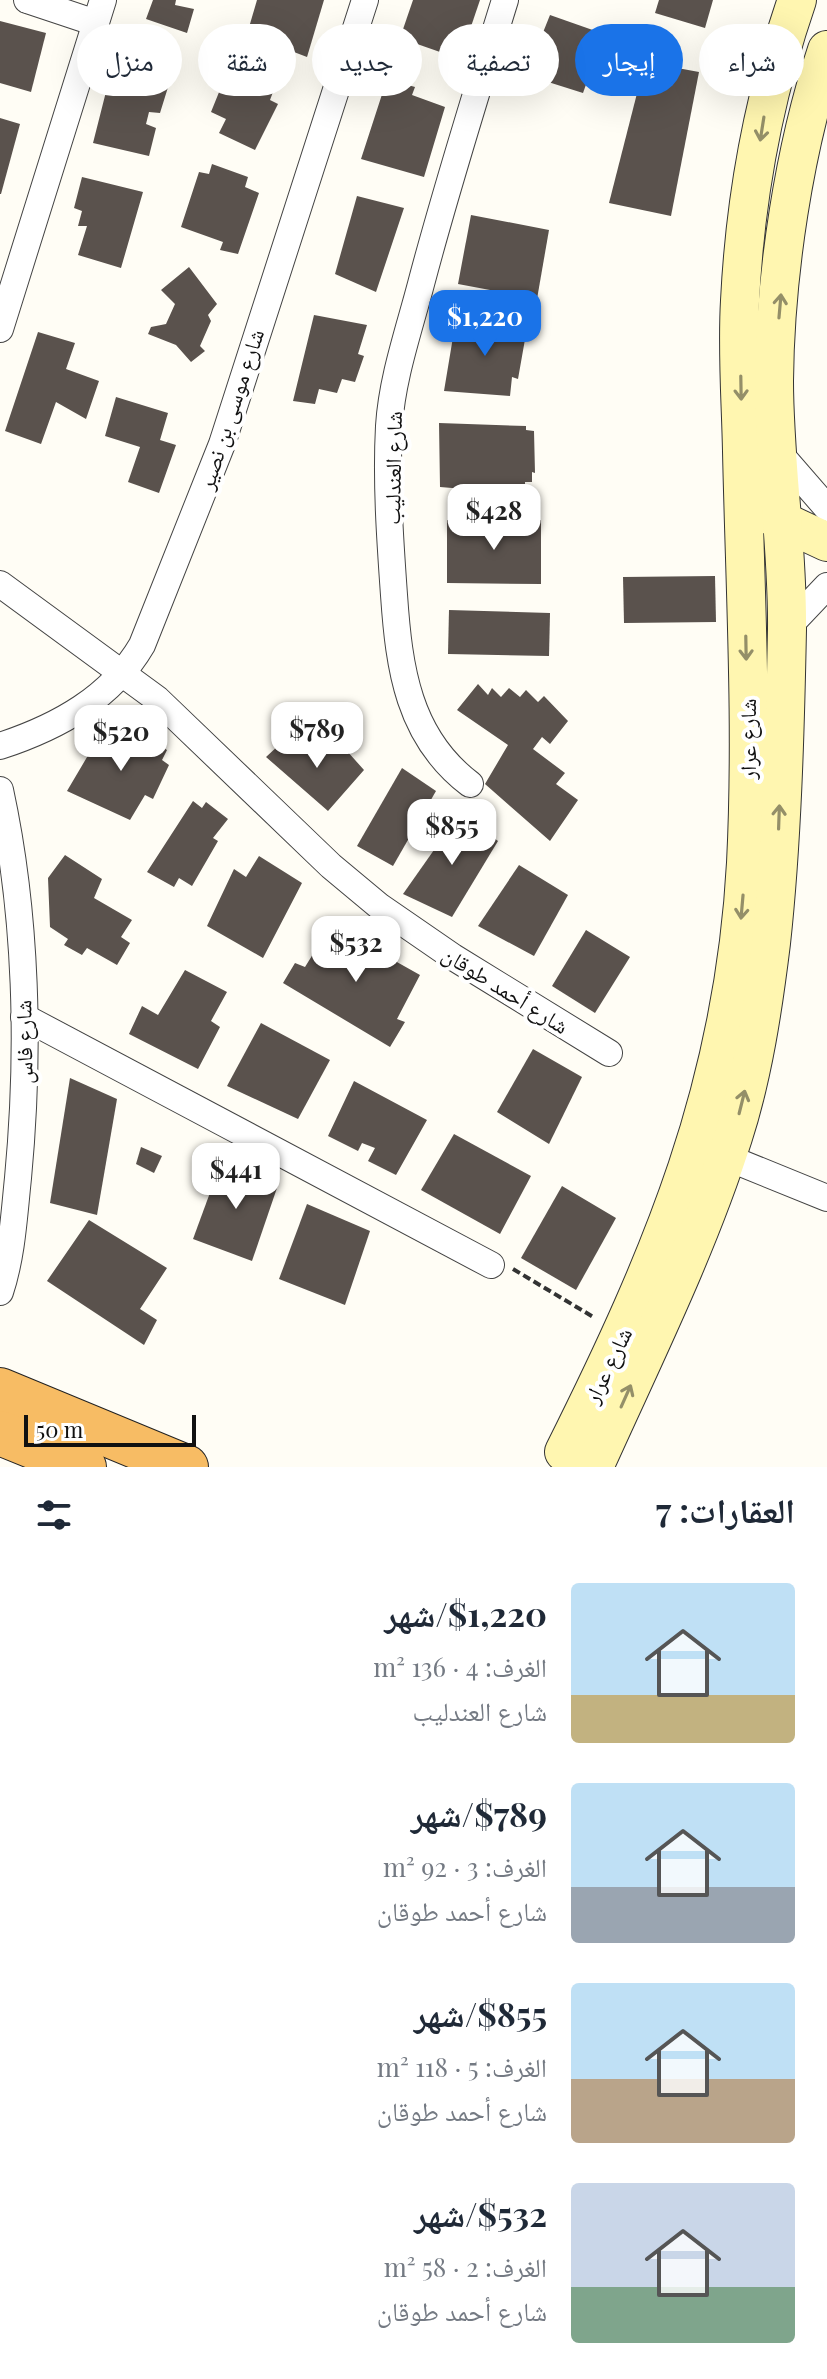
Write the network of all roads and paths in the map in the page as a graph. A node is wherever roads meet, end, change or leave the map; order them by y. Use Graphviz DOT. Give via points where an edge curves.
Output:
graph roads {
  1 [pos="27,0"];
  2 [pos="365,0"];
  3 [pos="505,0"];
  4 [pos="788,9"];
  5 [pos="100,11"];
  6 [pos="827,50"];
  7 [pos="0,329"];
  8 [pos="780,454"];
  9 [pos="743,501"];
  10 [pos="827,508"];
  11 [pos="782,524"];
  12 [pos="827,542"];
  13 [pos="0,584"];
  14 [pos="827,586"];
  15 [pos="787,628"];
  16 [pos="125,674"];
  17 [pos="0,746"];
  18 [pos="470,784"];
  19 [pos="0,790"];
  20 [pos="24,1017"];
  21 [pos="609,1053"];
  22 [pos="726,1157"];
  23 [pos="827,1198"];
  24 [pos="491,1265"];
  25 [pos="0,1292"];
  26 [pos="623,1334"];
  27 [pos="0,1390"];
  28 [pos="9,1440"];
  29 [pos="579,1460"];
  30 [pos="84,1467"];
  31 [pos="186,1467"];
  1 -- 5 [label="street"];
  2 -- 16 [label="street, شارع موسى بن نصير" via="222,444 160,607"];
  3 -- 18 [label="street, شارع العندليب" via="444,195 389,423 399,648 421,731 441,759"];
  4 -- 9 [label="main road, شارع عرار, one-way" via="764,115 743,257"];
  5 -- 7 [label="street"];
  8 -- 6 [label="main road, شارع عرار, one-way" via="774,382 784,263 795,176"];
  8 -- 10 [label="street"];
  8 -- 11 [label="main road, شارع عرار"];
  9 -- 11 [label="main road"];
  9 -- 26 [label="main road, شارع عرار, one-way" via="747,780 739,944 721,1051 688,1175"];
  11 -- 12 [label="main road"];
  11 -- 15 [label="main road, شارع عرار"];
  13 -- 16 [label="street, شارع أحمد طوقان"];
  14 -- 15 [label="street"];
  22 -- 15 [label="main road, شارع عرار, one-way" via="753,1055 770,952"];
  16 -- 17 [label="street, شارع موسى بن نصير" via="73,713"];
  16 -- 21 [label="street, شارع أحمد طوقان" via="189,726 379,906"];
  19 -- 20 [label="street, شارع فاس"];
  20 -- 24 [label="street"];
  20 -- 25 [label="street, شارع فاس" via="22,1141"];
  22 -- 23 [label="street"];
  29 -- 22 [label="main road, شارع عرار, one-way" via="685,1263"];
  24 -- 26 [label="path" via="509,1266"];
  26 -- 29 [label="main road, شارع عرار"];
  27 -- 31 [label="highway"];
  28 -- 30 [label="highway"];
}
